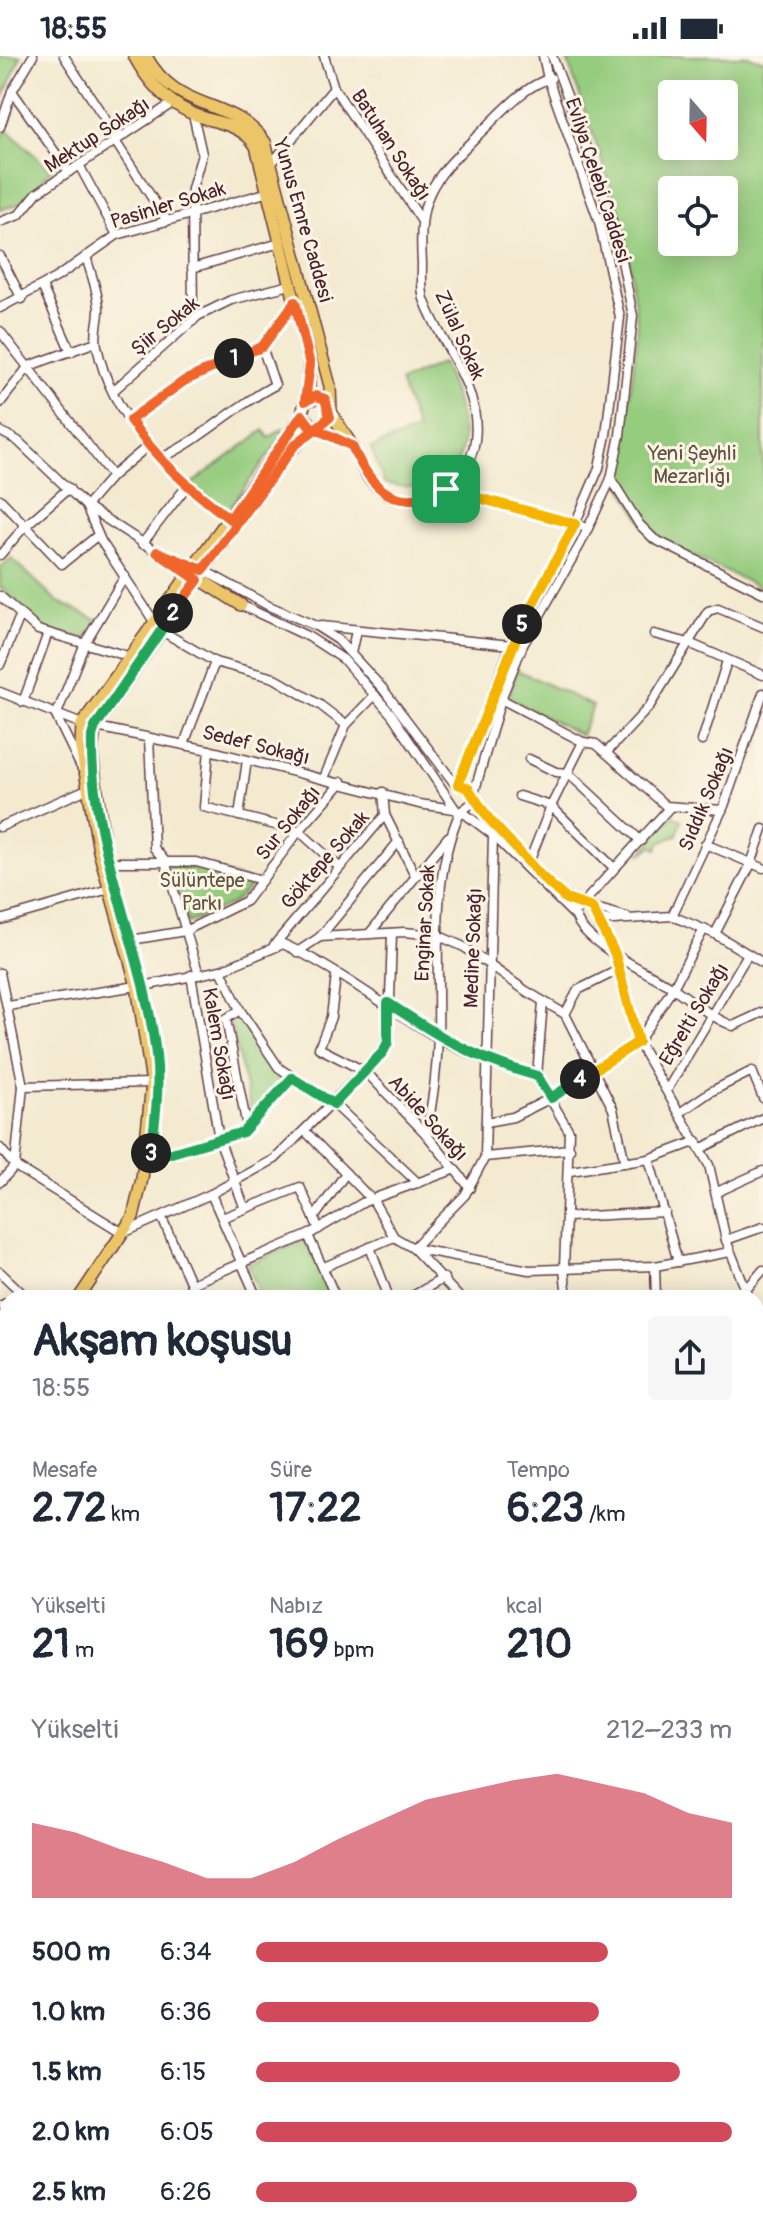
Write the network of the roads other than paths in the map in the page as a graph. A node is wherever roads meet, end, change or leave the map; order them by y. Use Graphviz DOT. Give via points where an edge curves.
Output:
graph roads {
  1 [pos="33,56"];
  2 [pos="64,56"];
  3 [pos="134,56"];
  4 [pos="146,56"];
  5 [pos="324,56"];
  6 [pos="536,56"];
  7 [pos="543,56"];
  8 [pos="555,56"];
  9 [pos="560,76"];
  10 [pos="548,79"];
  11 [pos="334,88"];
  12 [pos="12,91"];
  13 [pos="174,102"];
  14 [pos="193,114"];
  15 [pos="0,127"];
  16 [pos="116,140"];
  17 [pos="272,163"];
  18 [pos="79,165"];
  19 [pos="69,172"];
  20 [pos="269,192"];
  21 [pos="193,212"];
  22 [pos="167,221"];
  23 [pos="421,221"];
  24 [pos="0,222"];
  25 [pos="117,235"];
  26 [pos="280,243"];
  27 [pos="0,256"];
  28 [pos="86,256"];
  29 [pos="192,268"];
  30 [pos="290,285"];
  31 [pos="42,286"];
  32 [pos="22,299"];
  33 [pos="295,302"];
  34 [pos="0,308"];
  35 [pos="193,321"];
  36 [pos="0,331"];
  37 [pos="96,342"];
  38 [pos="262,347"];
  39 [pos="71,352"];
  40 [pos="29,366"];
  41 [pos="113,391"];
  42 [pos="305,401"];
  43 [pos="0,403"];
  44 [pos="330,409"];
  45 [pos="302,415"];
  46 [pos="130,420"];
  47 [pos="316,427"];
  48 [pos="0,431"];
  49 [pos="148,446"];
  50 [pos="352,446"];
  51 [pos="161,458"];
  52 [pos="112,476"];
  53 [pos="611,479"];
  54 [pos="186,487"];
  55 [pos="69,488"];
  56 [pos="446,489"];
  57 [pos="0,499"];
  58 [pos="86,506"];
  59 [pos="230,519"];
  60 [pos="575,524"];
  61 [pos="25,526"];
  62 [pos="588,528"];
  63 [pos="98,535"];
  64 [pos="142,544"];
  65 [pos="157,552"];
  66 [pos="0,555"];
  67 [pos="125,576"];
  68 [pos="195,576"];
  69 [pos="763,593"];
  70 [pos="0,596"];
  71 [pos="241,605"];
  72 [pos="20,616"];
  73 [pos="158,626"];
  74 [pos="316,626"];
  75 [pos="763,627"];
  76 [pos="356,631"];
  77 [pos="48,633"];
  78 [pos="654,634"];
  79 [pos="85,643"];
  80 [pos="689,643"];
  81 [pos="511,645"];
  82 [pos="351,653"];
  83 [pos="131,657"];
  84 [pos="727,661"];
  85 [pos="215,662"];
  86 [pos="0,665"];
  87 [pos="763,675"];
  88 [pos="0,692"];
  89 [pos="763,693"];
  90 [pos="375,695"];
  91 [pos="501,699"];
  92 [pos="23,702"];
  93 [pos="56,716"];
  94 [pos="82,724"];
  95 [pos="346,725"];
  96 [pos="95,727"];
  97 [pos="149,738"];
  98 [pos="702,741"];
  99 [pos="583,742"];
  100 [pos="184,744"];
  101 [pos="209,750"];
  102 [pos="606,753"];
  103 [pos="529,759"];
  104 [pos="247,760"];
  105 [pos="84,773"];
  106 [pos="568,773"];
  107 [pos="324,778"];
  108 [pos="342,782"];
  109 [pos="456,784"];
  110 [pos="87,789"];
  111 [pos="383,792"];
  112 [pos="472,794"];
  113 [pos="519,796"];
  114 [pos="448,798"];
  115 [pos="409,799"];
  116 [pos="551,806"];
  117 [pos="670,807"];
  118 [pos="722,810"];
  119 [pos="459,811"];
  120 [pos="385,815"];
  121 [pos="239,816"];
  122 [pos="0,827"];
  123 [pos="763,829"];
  124 [pos="299,831"];
  125 [pos="493,835"];
  126 [pos="449,837"];
  127 [pos="399,841"];
  128 [pos="641,841"];
  129 [pos="705,844"];
  130 [pos="165,861"];
  131 [pos="109,862"];
  132 [pos="529,862"];
  133 [pos="751,864"];
  134 [pos="338,866"];
  135 [pos="614,868"];
  136 [pos="763,868"];
  137 [pos="415,875"];
  138 [pos="262,880"];
  139 [pos="109,889"];
  140 [pos="587,906"];
  141 [pos="672,916"];
  142 [pos="576,917"];
  143 [pos="636,919"];
  144 [pos="0,920"];
  145 [pos="598,922"];
  146 [pos="584,928"];
  147 [pos="704,929"];
  148 [pos="185,931"];
  149 [pos="392,933"];
  150 [pos="369,934"];
  151 [pos="715,934"];
  152 [pos="437,935"];
  153 [pos="320,937"];
  154 [pos="131,940"];
  155 [pos="274,945"];
  156 [pos="297,952"];
  157 [pos="615,954"];
  158 [pos="748,954"];
  159 [pos="763,963"];
  160 [pos="488,965"];
  161 [pos="620,969"];
  162 [pos="221,970"];
  163 [pos="0,973"];
  164 [pos="195,975"];
  165 [pos="336,976"];
  166 [pos="140,986"];
  167 [pos="673,988"];
  168 [pos="543,1002"];
  169 [pos="388,1003"];
  170 [pos="8,1006"];
  171 [pos="240,1010"];
  172 [pos="763,1012"];
  173 [pos="565,1014"];
  174 [pos="711,1017"];
  175 [pos="438,1038"];
  176 [pos="638,1042"];
  177 [pos="487,1062"];
  178 [pos="594,1070"];
  179 [pos="366,1072"];
  180 [pos="537,1076"];
  181 [pos="292,1078"];
  182 [pos="155,1082"];
  183 [pos="23,1086"];
  184 [pos="667,1090"];
  185 [pos="551,1098"];
  186 [pos="763,1098"];
  187 [pos="334,1104"];
  188 [pos="681,1112"];
  189 [pos="763,1118"];
  190 [pos="486,1122"];
  191 [pos="247,1127"];
  192 [pos="305,1131"];
  193 [pos="426,1134"];
  194 [pos="219,1139"];
  195 [pos="699,1145"];
  196 [pos="0,1148"];
  197 [pos="570,1149"];
  198 [pos="485,1157"];
  199 [pos="151,1159"];
  200 [pos="649,1159"];
  201 [pos="625,1163"];
  202 [pos="15,1166"];
  203 [pos="453,1170"];
  204 [pos="570,1171"];
  205 [pos="763,1171"];
  206 [pos="346,1173"];
  207 [pos="234,1181"];
  208 [pos="0,1182"];
  209 [pos="418,1183"];
  210 [pos="470,1188"];
  211 [pos="717,1192"];
  212 [pos="211,1194"];
  213 [pos="374,1202"];
  214 [pos="245,1209"];
  215 [pos="665,1212"];
  216 [pos="568,1217"];
  217 [pos="162,1218"];
  218 [pos="222,1218"];
  219 [pos="314,1218"];
  220 [pos="763,1227"];
  221 [pos="319,1229"];
  222 [pos="128,1231"];
  223 [pos="308,1235"];
  224 [pos="394,1237"];
  225 [pos="726,1240"];
  226 [pos="370,1247"];
  227 [pos="413,1248"];
  228 [pos="730,1252"];
  229 [pos="678,1262"];
  230 [pos="241,1263"];
  231 [pos="655,1266"];
  232 [pos="324,1267"];
  233 [pos="564,1269"];
  234 [pos="763,1270"];
  235 [pos="0,1272"];
  236 [pos="444,1278"];
  237 [pos="191,1284"];
  238 [pos="17,1290"];
  239 [pos="87,1290"];
  240 [pos="193,1290"];
  241 [pos="253,1290"];
  242 [pos="333,1290"];
  243 [pos="386,1290"];
  244 [pos="423,1290"];
  245 [pos="453,1290"];
  246 [pos="566,1290"];
  247 [pos="656,1290"];
  248 [pos="745,1290"];
  249 [pos="750,1290"];
  1 -- 12 [label="street"];
  2 -- 16 [label="street"];
  3 -- 13 [label="main road, Yunus Emre Caddesi" via="146,78"];
  4 -- 17 [label="main road, Yunus Emre Caddesi" via="176,92 250,124 265,142"];
  5 -- 11 [label="street, Batuhan Sokağı"];
  6 -- 10 [label="street, Evliya Çelebi Caddesi"];
  7 -- 10 [label="street, Evliya Çelebi Caddesi"];
  8 -- 9 [label="street, Evliya Çelebi Caddesi"];
  9 -- 10 [label="street, Zülal Sokak"];
  9 -- 53 [label="street, Evliya Çelebi Caddesi" via="603,190 633,316"];
  10 -- 23 [label="street, Zülal Sokak" via="526,89 431,185"];
  10 -- 60 [label="street, Evliya Çelebi Caddesi" via="599,222 620,317 599,468"];
  11 -- 17 [label="street"];
  11 -- 23 [label="street, Batuhan Sokağı"];
  12 -- 15 [label="street"];
  12 -- 19 [label="street"];
  13 -- 14 [label="main road, Yunus Emre Caddesi"];
  13 -- 16 [label="street, Mektup Sokağı"];
  14 -- 20 [label="main road, Yunus Emre Caddesi" via="231,125 251,139"];
  14 -- 21 [label="street" via="202,154 192,189"];
  16 -- 18 [label="street, Mektup Sokağı"];
  16 -- 22 [label="street"];
  17 -- 44 [label="main road, Yunus Emre Caddesi" via="329,379"];
  18 -- 19 [label="street, Mektup Sokağı"];
  18 -- 25 [label="street"];
  19 -- 24 [label="street, Mektup Sokağı" via="37,193 24,211"];
  20 -- 21 [label="street, Pasinler Sokak"];
  20 -- 26 [label="main road, Yunus Emre Caddesi"];
  21 -- 22 [label="street, Pasinler Sokak"];
  21 -- 29 [label="street"];
  22 -- 25 [label="street, Pasinler Sokak"];
  23 -- 56 [label="street, Zülal Sokak" via="423,298 459,366 475,417 472,456"];
  25 -- 28 [label="street, Pasinler Sokak"];
  26 -- 29 [label="street"];
  26 -- 30 [label="main road, Yunus Emre Caddesi"];
  27 -- 32 [label="street"];
  28 -- 31 [label="street, Pasinler Sokak"];
  28 -- 37 [label="street" via="99,307"];
  29 -- 35 [label="street"];
  30 -- 33 [label="main road, Yunus Emre Caddesi"];
  30 -- 35 [label="street, Şiir Sokak" via="231,300"];
  31 -- 32 [label="street, Pasinler Sokak"];
  31 -- 39 [label="street"];
  32 -- 34 [label="street, Pasinler Sokak"];
  33 -- 38 [label="street"];
  33 -- 42 [label="main road, Yunus Emre Caddesi" via="310,365"];
  35 -- 41 [label="street, Şiir Sokak"];
  36 -- 40 [label="street"];
  37 -- 39 [label="street"];
  37 -- 41 [label="street"];
  38 -- 46 [label="street" via="184,381"];
  38 -- 51 [label="street" via="275,385 248,398 192,445"];
  39 -- 40 [label="street"];
  40 -- 43 [label="street"];
  40 -- 52 [label="street"];
  41 -- 46 [label="street"];
  42 -- 44 [label="main road" via="321,397"];
  42 -- 45 [label="main road"];
  44 -- 47 [label="main road" via="327,421"];
  44 -- 50 [label="main road"];
  45 -- 47 [label="main road"];
  45 -- 59 [label="main road"];
  46 -- 49 [label="street"];
  47 -- 50 [label="main road"];
  47 -- 68 [label="main road" via="285,457"];
  48 -- 55 [label="street"];
  49 -- 51 [label="street"];
  49 -- 52 [label="street"];
  50 -- 56 [label="street" via="364,474 387,495 425,497"];
  51 -- 54 [label="street"];
  52 -- 58 [label="street"];
  53 -- 62 [label="street, Evliya Çelebi Caddesi"];
  53 -- 69 [label="street" via="654,539"];
  54 -- 59 [label="street"];
  54 -- 64 [label="street"];
  55 -- 58 [label="street"];
  55 -- 61 [label="street"];
  56 -- 60 [label="street"];
  57 -- 61 [label="street"];
  58 -- 63 [label="street"];
  58 -- 64 [label="street"];
  59 -- 68 [label="main road"];
  60 -- 62 [label="street"];
  60 -- 81 [label="street, Evliya Çelebi Caddesi"];
  61 -- 63 [label="street" via="62,564"];
  61 -- 66 [label="street"];
  62 -- 91 [label="street, Evliya Çelebi Caddesi" via="523,645"];
  63 -- 67 [label="street"];
  64 -- 65 [label="street"];
  65 -- 68 [label="main road"];
  67 -- 73 [label="street"];
  67 -- 79 [label="street"];
  68 -- 71 [label="main road"];
  68 -- 73 [label="main road"];
  68 -- 74 [label="street"];
  70 -- 72 [label="street"];
  71 -- 90 [label="street" via="329,648"];
  72 -- 77 [label="street"];
  72 -- 86 [label="street"];
  73 -- 83 [label="main road"];
  73 -- 85 [label="street"];
  73 -- 96 [label="main road"];
  74 -- 76 [label="street"];
  74 -- 82 [label="street"];
  75 -- 80 [label="street" via="713,608 704,614"];
  76 -- 81 [label="street"];
  76 -- 82 [label="street"];
  77 -- 79 [label="street"];
  77 -- 92 [label="street"];
  78 -- 80 [label="street"];
  79 -- 83 [label="street"];
  79 -- 93 [label="street"];
  80 -- 84 [label="street"];
  80 -- 102 [label="street" via="649,707"];
  81 -- 109 [label="street, Evliya Çelebi Caddesi"];
  82 -- 109 [label="street"];
  83 -- 94 [label="main road"];
  84 -- 87 [label="street"];
  84 -- 98 [label="street"];
  85 -- 95 [label="street" via="274,678"];
  85 -- 100 [label="street"];
  88 -- 92 [label="street, Sedef Sokağı"];
  89 -- 118 [label="street, Sıddık Sokağı"];
  90 -- 95 [label="street"];
  90 -- 114 [label="street"];
  91 -- 99 [label="street"];
  91 -- 112 [label="street, Evliya Çelebi Caddesi"];
  92 -- 93 [label="street, Sedef Sokağı"];
  93 -- 94 [label="street, Sedef Sokağı"];
  93 -- 105 [label="street"];
  94 -- 96 [label="street, Sedef Sokağı"];
  94 -- 105 [label="main road"];
  95 -- 107 [label="street"];
  96 -- 97 [label="street, Sedef Sokağı"];
  96 -- 131 [label="main road" via="94,766"];
  97 -- 100 [label="street, Sedef Sokağı"];
  97 -- 130 [label="street, Kalem Sokağı" via="154,848"];
  99 -- 102 [label="street"];
  99 -- 106 [label="street"];
  100 -- 101 [label="street, Sedef Sokağı"];
  101 -- 104 [label="street, Sedef Sokağı"];
  101 -- 121 [label="street" via="204,807"];
  102 -- 117 [label="street"];
  103 -- 106 [label="street"];
  104 -- 107 [label="street, Sedef Sokağı"];
  104 -- 121 [label="street"];
  105 -- 110 [label="main road"];
  106 -- 116 [label="street"];
  106 -- 128 [label="street"];
  107 -- 108 [label="street, Sedef Sokağı"];
  108 -- 111 [label="street, Sedef Sokağı"];
  108 -- 124 [label="street, Sur Sokağı"];
  109 -- 112 [label="street"];
  109 -- 114 [label="street, Evliya Çelebi Caddesi"];
  110 -- 122 [label="street"];
  110 -- 139 [label="main road"];
  111 -- 115 [label="street, Sedef Sokağı"];
  111 -- 120 [label="street, Göktepe Sokak"];
  112 -- 119 [label="street, Evliya Çelebi Caddesi"];
  112 -- 132 [label="street"];
  113 -- 116 [label="street"];
  114 -- 115 [label="street"];
  114 -- 119 [label="street"];
  115 -- 119 [label="street"];
  116 -- 132 [label="street"];
  116 -- 135 [label="street"];
  117 -- 118 [label="street"];
  117 -- 128 [label="street"];
  118 -- 129 [label="street, Sıddık Sokağı"];
  119 -- 125 [label="street"];
  119 -- 126 [label="street, Enginar Sokak"];
  120 -- 127 [label="street"];
  120 -- 134 [label="street, Göktepe Sokak"];
  121 -- 124 [label="street"];
  123 -- 133 [label="street"];
  124 -- 134 [label="street"];
  124 -- 138 [label="street, Sur Sokağı"];
  125 -- 142 [label="street"];
  125 -- 160 [label="street, Medine Sokağı"];
  126 -- 137 [label="street"];
  126 -- 152 [label="street, Enginar Sokak"];
  127 -- 137 [label="street"];
  127 -- 153 [label="street"];
  128 -- 135 [label="street"];
  129 -- 133 [label="street"];
  129 -- 141 [label="street, Sıddık Sokağı"];
  130 -- 131 [label="street"];
  130 -- 138 [label="street" via="196,862"];
  130 -- 148 [label="street, Kalem Sokağı"];
  131 -- 154 [label="main road"];
  132 -- 140 [label="street" via="566,899"];
  133 -- 136 [label="street"];
  133 -- 151 [label="street"];
  134 -- 155 [label="street, Göktepe Sokak"];
  135 -- 140 [label="street"];
  137 -- 150 [label="street"];
  138 -- 148 [label="street, Sur Sokağı" via="246,901"];
  139 -- 144 [label="street"];
  139 -- 166 [label="main road"];
  140 -- 142 [label="street"];
  140 -- 143 [label="street"];
  140 -- 145 [label="street"];
  141 -- 143 [label="street"];
  141 -- 147 [label="street"];
  142 -- 146 [label="street"];
  143 -- 145 [label="street"];
  145 -- 146 [label="street"];
  145 -- 157 [label="street"];
  146 -- 157 [label="street"];
  147 -- 151 [label="street"];
  147 -- 167 [label="street"];
  148 -- 154 [label="street, Sur Sokağı"];
  148 -- 164 [label="street, Kalem Sokağı"];
  149 -- 150 [label="street"];
  149 -- 152 [label="street"];
  149 -- 169 [label="street"];
  150 -- 153 [label="street"];
  151 -- 158 [label="street"];
  152 -- 160 [label="street"];
  152 -- 175 [label="street, Enginar Sokak"];
  153 -- 156 [label="street"];
  154 -- 166 [label="main road"];
  155 -- 156 [label="street"];
  155 -- 162 [label="street"];
  156 -- 165 [label="street"];
  157 -- 161 [label="street"];
  157 -- 167 [label="street"];
  158 -- 159 [label="street"];
  158 -- 174 [label="street, Eğrelti Sokağı"];
  160 -- 168 [label="street"];
  160 -- 177 [label="street, Medine Sokağı"];
  161 -- 173 [label="street" via="578,990"];
  161 -- 176 [label="street"];
  162 -- 164 [label="street"];
  162 -- 171 [label="street"];
  163 -- 170 [label="street"];
  164 -- 166 [label="street"];
  164 -- 194 [label="street, Kalem Sokağı"];
  165 -- 169 [label="street"];
  165 -- 179 [label="street, Abide Sokağı" via="331,1017 319,1048"];
  166 -- 170 [label="street"];
  166 -- 182 [label="main road"];
  167 -- 174 [label="street"];
  167 -- 176 [label="street"];
  168 -- 173 [label="street"];
  168 -- 180 [label="street"];
  169 -- 175 [label="street"];
  169 -- 179 [label="street" via="388,1042"];
  170 -- 183 [label="street"];
  171 -- 181 [label="street" via="266,1051"];
  171 -- 191 [label="street" via="226,1019"];
  172 -- 174 [label="street" via="733,1026"];
  173 -- 178 [label="street"];
  174 -- 184 [label="street, Eğrelti Sokağı"];
  175 -- 177 [label="street"];
  175 -- 193 [label="street, Enginar Sokak"];
  176 -- 178 [label="street"];
  176 -- 184 [label="street"];
  177 -- 180 [label="street"];
  177 -- 190 [label="street, Medine Sokağı"];
  178 -- 185 [label="street"];
  178 -- 201 [label="street" via="613,1109"];
  179 -- 187 [label="street"];
  179 -- 193 [label="street, Abide Sokağı"];
  180 -- 185 [label="street"];
  181 -- 187 [label="street"];
  181 -- 191 [label="street"];
  182 -- 183 [label="street"];
  182 -- 199 [label="main road"];
  182 -- 222 [label="main road" via="142,1179"];
  183 -- 202 [label="street"];
  184 -- 188 [label="street"];
  185 -- 190 [label="street" via="513,1117"];
  185 -- 197 [label="street" via="569,1131"];
  186 -- 188 [label="street" via="752,1071"];
  187 -- 192 [label="street"];
  187 -- 209 [label="street"];
  188 -- 195 [label="street"];
  189 -- 195 [label="street"];
  190 -- 198 [label="street, Medine Sokağı"];
  191 -- 194 [label="street"];
  192 -- 206 [label="street"];
  192 -- 207 [label="street" via="275,1159"];
  193 -- 203 [label="street, Abide Sokağı"];
  194 -- 199 [label="street"];
  194 -- 207 [label="street, Kalem Sokağı"];
  195 -- 200 [label="street"];
  195 -- 211 [label="street"];
  196 -- 202 [label="street"];
  197 -- 198 [label="street"];
  197 -- 204 [label="street"];
  198 -- 210 [label="street"];
  199 -- 222 [label="main road" via="144,1205"];
  200 -- 201 [label="street"];
  200 -- 215 [label="street"];
  201 -- 204 [label="street"];
  202 -- 208 [label="street"];
  202 -- 222 [label="street"];
  203 -- 209 [label="street"];
  203 -- 210 [label="street, Abide Sokağı"];
  204 -- 216 [label="street"];
  205 -- 211 [label="street"];
  206 -- 213 [label="street"];
  206 -- 219 [label="street"];
  207 -- 212 [label="street"];
  207 -- 214 [label="street, Kalem Sokağı"];
  209 -- 213 [label="street"];
  210 -- 227 [label="street"];
  211 -- 225 [label="street"];
  212 -- 217 [label="street"];
  212 -- 218 [label="street"];
  213 -- 221 [label="street" via="364,1202"];
  213 -- 224 [label="street"];
  214 -- 218 [label="street"];
  214 -- 219 [label="street" via="300,1187"];
  215 -- 216 [label="street"];
  215 -- 229 [label="street"];
  216 -- 233 [label="street"];
  217 -- 222 [label="street"];
  217 -- 237 [label="street"];
  218 -- 230 [label="street"];
  219 -- 221 [label="street"];
  220 -- 225 [label="street"];
  221 -- 223 [label="street"];
  222 -- 239 [label="main road"];
  223 -- 230 [label="street"];
  223 -- 232 [label="street"];
  224 -- 226 [label="street"];
  224 -- 227 [label="street"];
  225 -- 228 [label="street"];
  226 -- 232 [label="street"];
  226 -- 243 [label="street"];
  227 -- 233 [label="street" via="529,1270"];
  227 -- 236 [label="street"];
  228 -- 229 [label="street"];
  228 -- 248 [label="street"];
  229 -- 231 [label="street"];
  230 -- 237 [label="street"];
  230 -- 241 [label="street"];
  231 -- 233 [label="street"];
  231 -- 247 [label="street"];
  232 -- 242 [label="street"];
  233 -- 246 [label="street"];
  234 -- 249 [label="street"];
  235 -- 238 [label="street"];
  236 -- 244 [label="street"];
  236 -- 245 [label="street"];
  237 -- 240 [label="street"];
}
